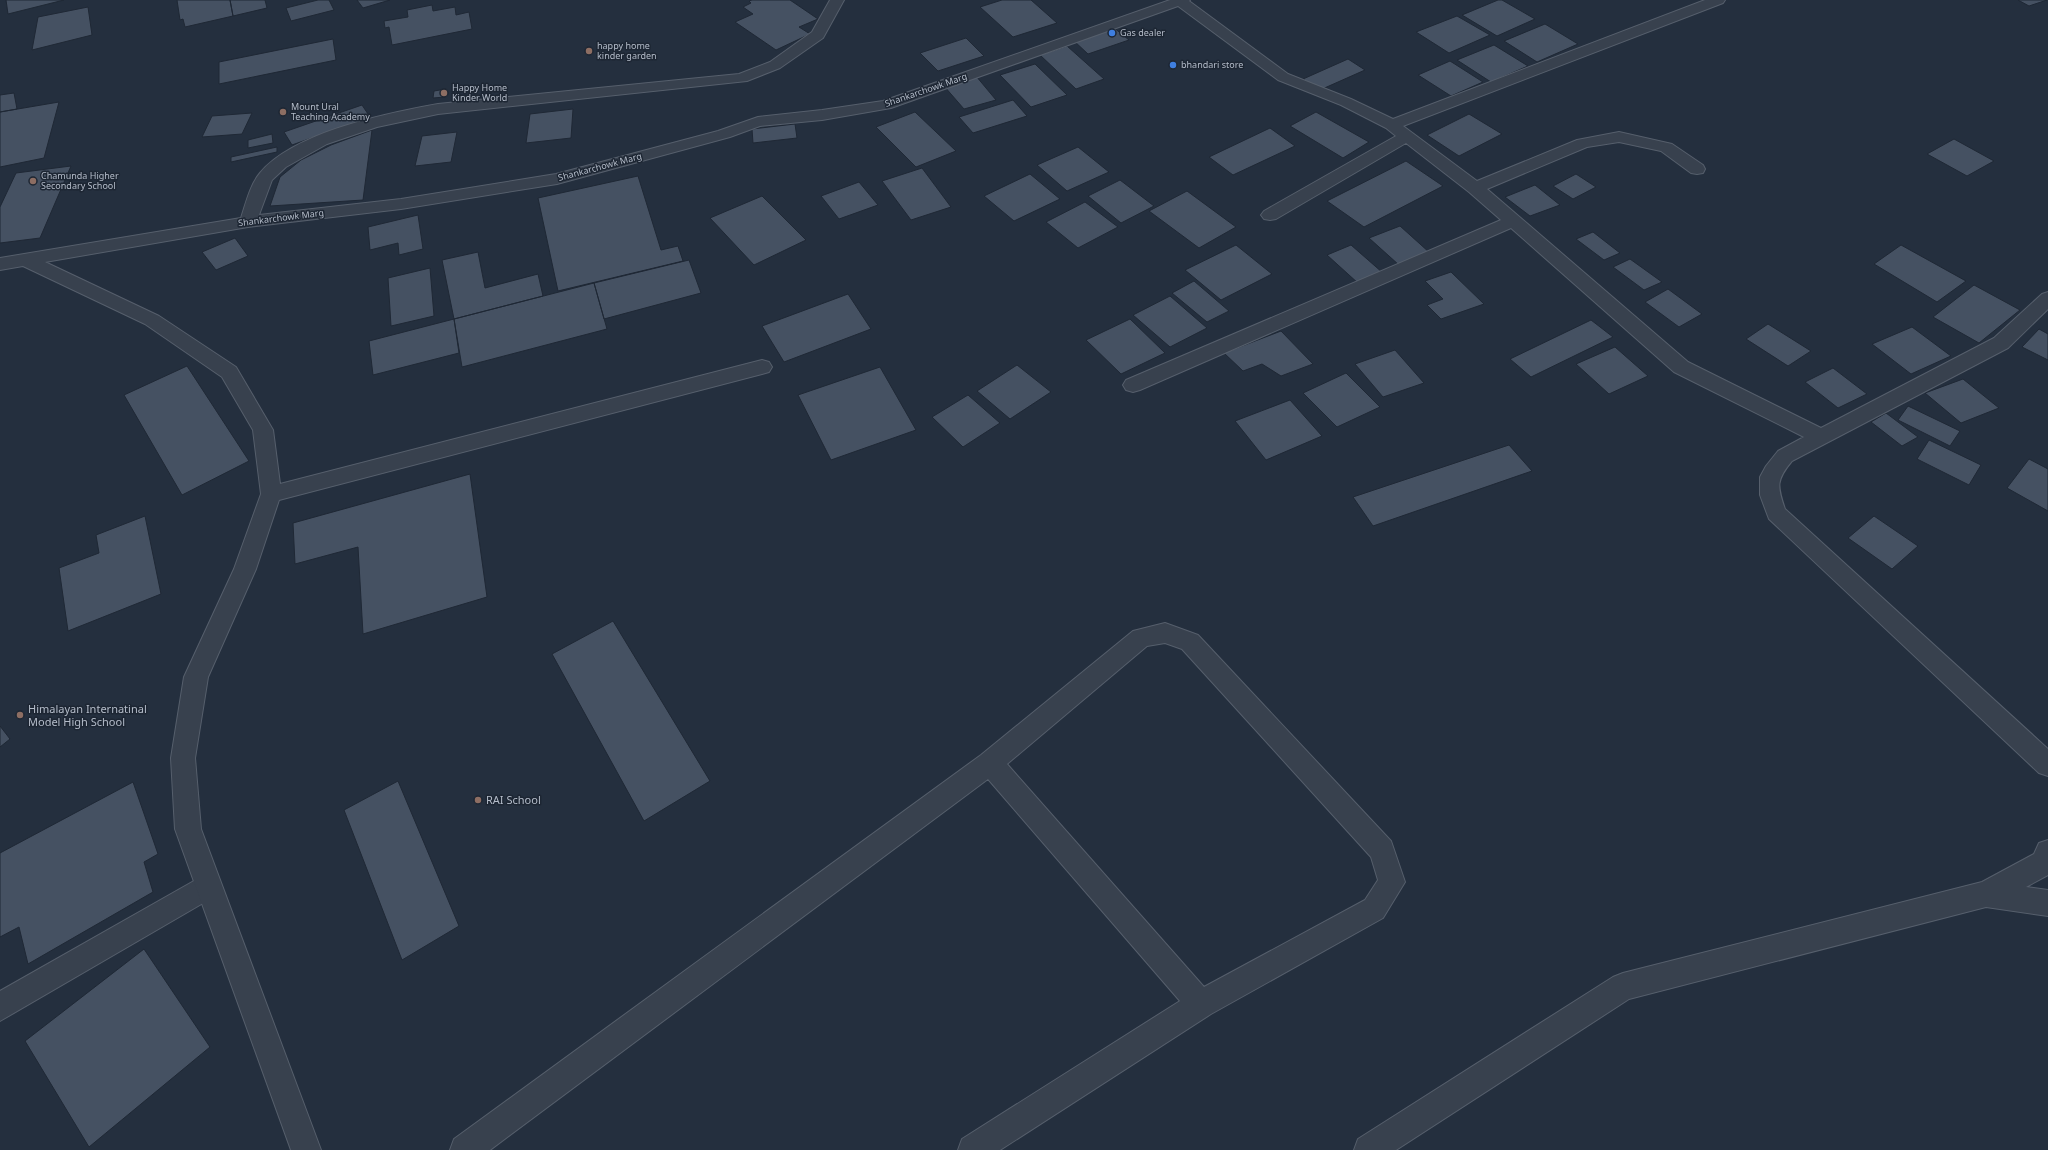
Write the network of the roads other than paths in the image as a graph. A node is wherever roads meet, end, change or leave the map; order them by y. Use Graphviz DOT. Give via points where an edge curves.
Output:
graph roads {
  1 [pos="837,0"];
  2 [pos="1718,0"];
  3 [pos="1182,1"];
  4 [pos="1392,125"];
  5 [pos="1406,136"];
  6 [pos="1697,169"];
  7 [pos="1475,188"];
  8 [pos="1270,215"];
  9 [pos="1513,221"];
  10 [pos="248,222"];
  11 [pos="27,260"];
  12 [pos="0,264"];
  13 [pos="2048,298"];
  14 [pos="762,367"];
  15 [pos="1133,385"];
  16 [pos="1822,437"];
  17 [pos="271,494"];
  18 [pos="2028,746"];
  19 [pos="990,763"];
  20 [pos="2048,766"];
  21 [pos="2048,782"];
  22 [pos="2048,852"];
  23 [pos="208,886"];
  24 [pos="1986,894"];
  25 [pos="2048,903"];
  26 [pos="1201,1004"];
  27 [pos="0,1008"];
  28 [pos="306,1150"];
  29 [pos="465,1150"];
  30 [pos="973,1150"];
  31 [pos="1369,1150"];
  1 -- 10 [label="street" via="818,35 775,65 742,78 438,109 401,115 313,145 285,158 265,176"];
  2 -- 4 [label="street"];
  3 -- 4 [label="street" via="1283,77 1346,102"];
  3 -- 10 [label="street, Shankarchowk Marg" via="886,105 758,122 724,134 557,179 401,204"];
  4 -- 5 [label="street"];
  5 -- 7 [label="street"];
  5 -- 8 [label="street"];
  6 -- 7 [label="street" via="1666,147 1619,137 1583,143"];
  7 -- 9 [label="street"];
  9 -- 15 [label="street"];
  9 -- 16 [label="street" via="1680,367"];
  10 -- 11 [label="street, Shankarchowk Marg"];
  11 -- 12 [label="street, Shankarchowk Marg"];
  11 -- 17 [label="street" via="152,320 229,372 263,430"];
  13 -- 16 [label="street" via="2001,343"];
  14 -- 17 [label="street"];
  16 -- 18 [label="street" via="1785,456 1770,473 1768,488 1776,513"];
  17 -- 23 [label="street" via="244,570 196,677 191,706 183,758 188,829"];
  18 -- 20 [label="street"];
  18 -- 21 [label="street"];
  19 -- 26 [label="street"];
  19 -- 26 [label="street" via="1141,638 1165,633 1190,642 1382,850 1392,882 1374,909"];
  19 -- 29 [label="street"];
  22 -- 24 [label="street" via="2044,863"];
  23 -- 27 [label="street" via="18,995"];
  23 -- 28 [label="street"];
  24 -- 25 [label="street"];
  24 -- 31 [label="street" via="1623,987"];
  26 -- 30 [label="street"];
}
